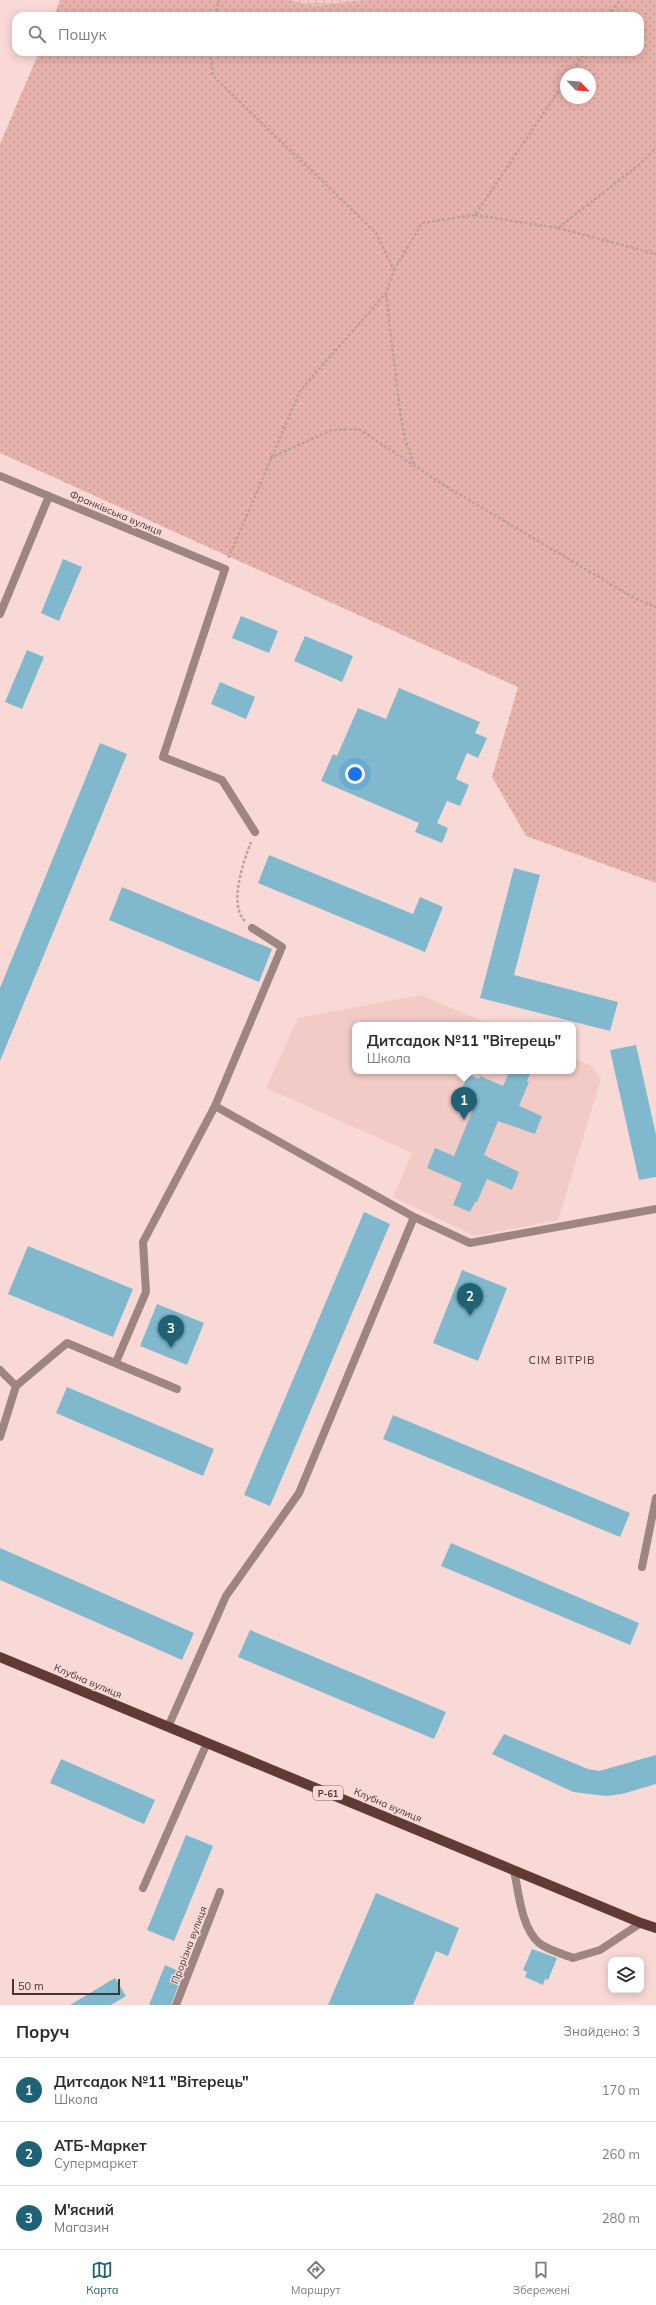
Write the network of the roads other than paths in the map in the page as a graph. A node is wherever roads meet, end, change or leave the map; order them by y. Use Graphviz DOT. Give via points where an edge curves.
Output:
graph roads {
  1 [pos="0,476"];
  2 [pos="49,496"];
  3 [pos="0,614"];
  4 [pos="254,832"];
  5 [pos="252,928"];
  6 [pos="215,1106"];
  7 [pos="656,1209"];
  8 [pos="414,1217"];
  9 [pos="116,1362"];
  10 [pos="0,1370"];
  11 [pos="16,1386"];
  12 [pos="177,1389"];
  13 [pos="0,1437"];
  14 [pos="656,1498"];
  15 [pos="642,1568"];
  16 [pos="0,1657"];
  17 [pos="168,1727"];
  18 [pos="207,1743"];
  19 [pos="514,1871"];
  20 [pos="143,1888"];
  21 [pos="220,1892"];
  22 [pos="641,1924"];
  23 [pos="656,1928"];
  24 [pos="176,2005"];
  1 -- 2 [label="street, Франківська вулиця"];
  2 -- 3 [label="street"];
  2 -- 4 [label="street, Франківська вулиця" via="225,569 163,757 222,780"];
  5 -- 6 [label="street" via="282,947"];
  6 -- 8 [label="street"];
  6 -- 9 [label="street" via="143,1242 146,1292"];
  7 -- 8 [label="street" via="470,1243"];
  8 -- 17 [label="street" via="299,1493 226,1596"];
  9 -- 11 [label="street" via="67,1343"];
  9 -- 12 [label="street"];
  10 -- 11 [label="street"];
  11 -- 13 [label="street"];
  14 -- 15 [label="street"];
  16 -- 17 [label="main road, Клубна вулиця / Р-61"];
  17 -- 18 [label="main road, Клубна вулиця / Р-61"];
  18 -- 19 [label="main road, Клубна вулиця / Р-61"];
  18 -- 20 [label="street"];
  19 -- 22 [label="main road, Клубна вулиця / Р-61"];
  19 -- 22 [label="street" via="524,1915 533,1936 540,1944 573,1958 600,1950"];
  21 -- 24 [label="street, Прорізна вулиця"];
  22 -- 23 [label="main road, Клубна вулиця / Р-61"];
}
